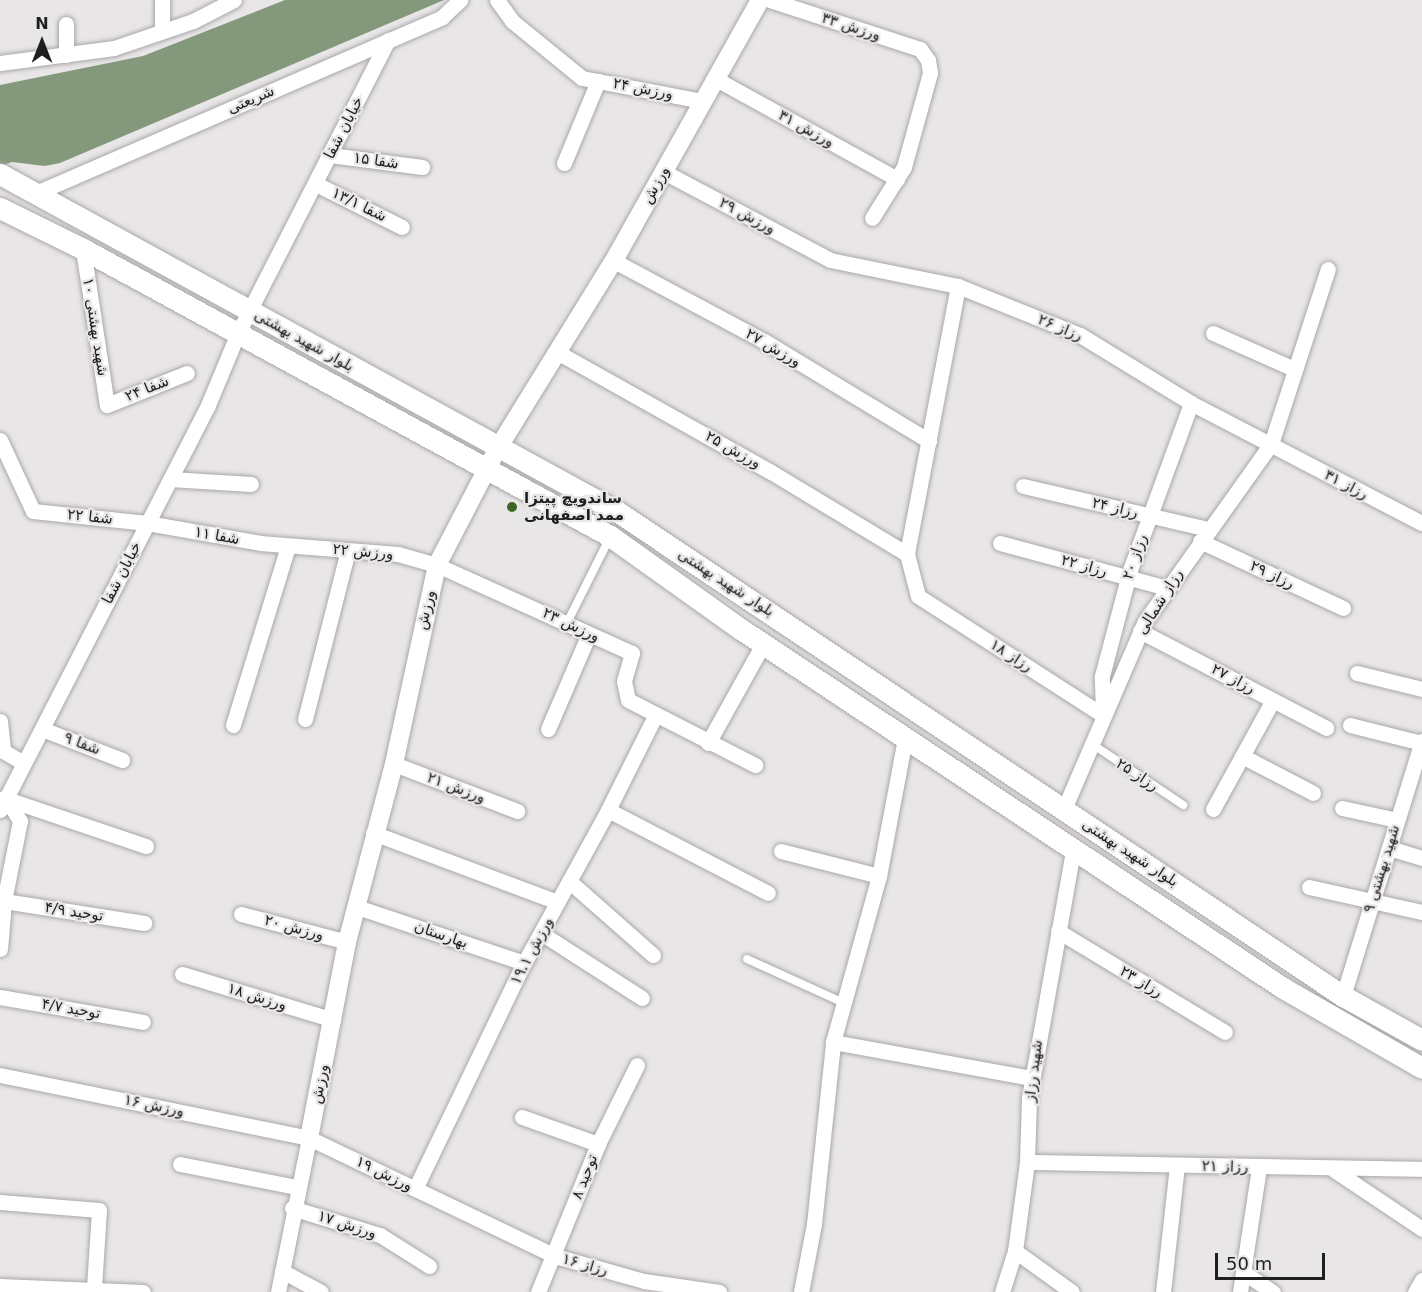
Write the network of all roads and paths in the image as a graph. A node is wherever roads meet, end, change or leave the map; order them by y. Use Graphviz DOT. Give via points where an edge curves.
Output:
graph roads {
  1 [pos="162,0"];
  2 [pos="234,0"];
  3 [pos="460,0"];
  4 [pos="497,0"];
  5 [pos="760,0"];
  6 [pos="770,0"];
  7 [pos="66,24"];
  8 [pos="162,32"];
  9 [pos="388,40"];
  10 [pos="66,55"];
  11 [pos="0,63"];
  12 [pos="716,79"];
  13 [pos="598,81"];
  14 [pos="704,101"];
  15 [pos="330,154"];
  16 [pos="564,163"];
  17 [pos="422,167"];
  18 [pos="663,172"];
  19 [pos="1,175"];
  20 [pos="897,179"];
  21 [pos="316,184"];
  22 [pos="36,193"];
  23 [pos="0,208"];
  24 [pos="872,218"];
  25 [pos="402,226"];
  26 [pos="83,249"];
  27 [pos="830,260"];
  28 [pos="614,261"];
  29 [pos="1328,269"];
  30 [pos="958,286"];
  31 [pos="249,311"];
  32 [pos="238,333"];
  33 [pos="1213,333"];
  34 [pos="557,352"];
  35 [pos="1294,369"];
  36 [pos="187,373"];
  37 [pos="1191,403"];
  38 [pos="107,405"];
  39 [pos="0,440"];
  40 [pos="930,441"];
  41 [pos="1271,444"];
  42 [pos="498,448"];
  43 [pos="487,471"];
  44 [pos="170,479"];
  45 [pos="251,484"];
  46 [pos="1023,486"];
  47 [pos="1150,516"];
  48 [pos="147,523"];
  49 [pos="1422,523"];
  50 [pos="1204,535"];
  51 [pos="610,536"];
  52 [pos="1000,543"];
  53 [pos="288,546"];
  54 [pos="348,550"];
  55 [pos="907,554"];
  56 [pos="436,565"];
  57 [pos="1128,577"];
  58 [pos="1167,588"];
  59 [pos="1343,608"];
  60 [pos="567,623"];
  61 [pos="1140,631"];
  62 [pos="589,634"];
  63 [pos="763,644"];
  64 [pos="1357,673"];
  65 [pos="1422,689"];
  66 [pos="1273,700"];
  67 [pos="655,716"];
  68 [pos="1104,716"];
  69 [pos="305,719"];
  70 [pos="0,721"];
  71 [pos="233,725"];
  72 [pos="1350,725"];
  73 [pos="1326,728"];
  74 [pos="42,729"];
  75 [pos="548,729"];
  76 [pos="955,737"];
  77 [pos="905,739"];
  78 [pos="1422,742"];
  79 [pos="708,743"];
  80 [pos="1092,744"];
  81 [pos="1242,756"];
  82 [pos="122,760"];
  83 [pos="938,761"];
  84 [pos="24,763"];
  85 [pos="394,764"];
  86 [pos="754,765"];
  87 [pos="1313,794"];
  88 [pos="2,802"];
  89 [pos="1183,805"];
  90 [pos="1342,808"];
  91 [pos="1064,809"];
  92 [pos="1213,809"];
  93 [pos="608,810"];
  94 [pos="517,811"];
  95 [pos="1397,820"];
  96 [pos="373,833"];
  97 [pos="146,846"];
  98 [pos="1389,848"];
  99 [pos="1073,850"];
  100 [pos="781,852"];
  101 [pos="1422,858"];
  102 [pos="879,876"];
  103 [pos="569,881"];
  104 [pos="1309,887"];
  105 [pos="768,893"];
  106 [pos="4,901"];
  107 [pos="1372,901"];
  108 [pos="558,902"];
  109 [pos="357,907"];
  110 [pos="1422,912"];
  111 [pos="241,914"];
  112 [pos="144,922"];
  113 [pos="1058,931"];
  114 [pos="541,933"];
  115 [pos="347,942"];
  116 [pos="0,949"];
  117 [pos="654,955"];
  118 [pos="747,959"];
  119 [pos="524,963"];
  120 [pos="182,974"];
  121 [pos="1343,996"];
  122 [pos="0,997"];
  123 [pos="642,998"];
  124 [pos="842,1002"];
  125 [pos="333,1020"];
  126 [pos="143,1022"];
  127 [pos="1225,1032"];
  128 [pos="1422,1040"];
  129 [pos="833,1042"];
  130 [pos="637,1065"];
  131 [pos="1422,1068"];
  132 [pos="0,1075"];
  133 [pos="1032,1078"];
  134 [pos="522,1117"];
  135 [pos="309,1138"];
  136 [pos="598,1144"];
  137 [pos="1027,1162"];
  138 [pos="180,1164"];
  139 [pos="1178,1166"];
  140 [pos="1259,1168"];
  141 [pos="1422,1169"];
  142 [pos="1334,1170"];
  143 [pos="296,1187"];
  144 [pos="415,1190"];
  145 [pos="0,1202"];
  146 [pos="292,1208"];
  147 [pos="459,1210"];
  148 [pos="1422,1229"];
  149 [pos="1015,1251"];
  150 [pos="555,1256"];
  151 [pos="429,1266"];
  152 [pos="282,1271"];
  153 [pos="1243,1272"];
  154 [pos="1422,1280"];
  155 [pos="0,1286"];
  156 [pos="94,1288"];
  157 [pos="143,1292"];
  158 [pos="278,1292"];
  159 [pos="321,1292"];
  160 [pos="538,1292"];
  161 [pos="719,1292"];
  162 [pos="801,1292"];
  163 [pos="1002,1292"];
  164 [pos="1072,1292"];
  165 [pos="1163,1292"];
  166 [pos="1240,1292"];
  167 [pos="1273,1292"];
  168 [pos="1415,1292"];
  1 -- 8 [label="street"];
  2 -- 8 [label="street"];
  3 -- 9 [label="street, شریعتی" via="442,17"];
  4 -- 13 [label="street, ورزش ۲۴" via="512,21 582,78"];
  5 -- 12 [label="street, ورزش"];
  6 -- 20 [label="street, ورزش ۳۳" via="920,49 928,60 930,73 904,167"];
  7 -- 10 [label="street"];
  8 -- 10 [label="street" via="114,48"];
  9 -- 15 [label="street, خیابان شفا"];
  9 -- 22 [label="street, شریعتی"];
  10 -- 11 [label="street"];
  12 -- 14 [label="street, ورزش"];
  12 -- 20 [label="street, ورزش ۳۱"];
  13 -- 14 [label="street, ورزش ۲۴"];
  13 -- 16 [label="street"];
  14 -- 18 [label="street, ورزش"];
  15 -- 17 [label="street, شفا ۱۵"];
  15 -- 21 [label="street, خیابان شفا"];
  18 -- 27 [label="street, ورزش ۲۹"];
  18 -- 28 [label="street, ورزش"];
  19 -- 22 [label="main road, بلوار شهید بهشتی"];
  20 -- 24 [label="street"];
  21 -- 25 [label="street, شفا ۱۳/۱"];
  21 -- 31 [label="street, خیابان شفا"];
  22 -- 31 [label="main road, بلوار شهید بهشتی"];
  23 -- 26 [label="main road, بلوار شهید بهشتی"];
  26 -- 32 [label="main road, بلوار شهید بهشتی"];
  26 -- 38 [label="street, شهید بهشتی ۱۰"];
  27 -- 30 [label="street, رزاز ۲۶"];
  28 -- 34 [label="street, ورزش"];
  28 -- 40 [label="street, ورزش ۲۷" via="764,341"];
  29 -- 35 [label="street, رزاز شمالی"];
  30 -- 37 [label="street, رزاز ۲۶" via="1080,335"];
  30 -- 40 [label="street"];
  31 -- 32 [label="street, خیابان شفا"];
  31 -- 42 [label="main road, بلوار شهید بهشتی"];
  32 -- 43 [label="main road, بلوار شهید بهشتی"];
  32 -- 44 [label="street, خیابان شفا" via="208,405"];
  33 -- 35 [label="street"];
  34 -- 42 [label="street, ورزش"];
  34 -- 55 [label="street, ورزش ۲۵" via="771,472"];
  35 -- 41 [label="street, رزاز شمالی"];
  36 -- 38 [label="street, شفا ۲۴"];
  37 -- 41 [label="street, رزاز ۲۶"];
  37 -- 47 [label="street, رزاز ۲۰"];
  39 -- 48 [label="street, شفا ۲۲" via="33,511"];
  40 -- 55 [label="street"];
  41 -- 49 [label="street, رزاز ۳۱"];
  41 -- 50 [label="street, رزاز شمالی"];
  42 -- 43 [label="street, ورزش"];
  42 -- 76 [label="main road, بلوار شهید بهشتی" via="618,512"];
  43 -- 51 [label="main road, بلوار شهید بهشتی"];
  43 -- 56 [label="street, ورزش"];
  44 -- 45 [label="street"];
  44 -- 48 [label="street, خیابان شفا"];
  46 -- 47 [label="street, رزاز ۲۴"];
  47 -- 50 [label="street, رزاز ۲۴"];
  47 -- 57 [label="street, رزاز ۲۰"];
  48 -- 53 [label="street, شفا ۱۱"];
  48 -- 74 [label="street, خیابان شفا"];
  50 -- 58 [label="street, رزاز شمالی"];
  50 -- 59 [label="street, رزاز ۲۹"];
  51 -- 60 [label="lane"];
  51 -- 63 [label="main road, بلوار شهید بهشتی"];
  52 -- 57 [label="street, رزاز ۲۲"];
  53 -- 54 [label="street, ورزش ۲۲"];
  53 -- 71 [label="street"];
  54 -- 56 [label="street, ورزش ۲۲" via="398,554"];
  54 -- 69 [label="street"];
  55 -- 68 [label="street, رزاز ۱۸" via="918,596"];
  56 -- 60 [label="street, ورزش ۲۳"];
  56 -- 85 [label="street, ورزش"];
  57 -- 58 [label="street, رزاز ۲۲"];
  57 -- 68 [label="street, رزاز ۲۰" via="1102,676"];
  58 -- 61 [label="street, رزاز شمالی"];
  60 -- 62 [label="street, ورزش ۲۳"];
  61 -- 66 [label="street, رزاز ۲۷"];
  61 -- 68 [label="street, رزاز شمالی"];
  62 -- 67 [label="street, ورزش ۲۳" via="632,653 624,691 628,700"];
  62 -- 75 [label="street"];
  63 -- 77 [label="main road, بلوار شهید بهشتی"];
  63 -- 79 [label="street"];
  64 -- 65 [label="street"];
  66 -- 73 [label="street, رزاز ۲۷"];
  66 -- 81 [label="street"];
  67 -- 79 [label="street"];
  67 -- 93 [label="street, ورزش ۱۹.۱"];
  68 -- 80 [label="street, رزاز شمالی"];
  70 -- 84 [label="street" via="3,751"];
  72 -- 78 [label="street"];
  74 -- 82 [label="street, شفا ۹"];
  74 -- 84 [label="street, خیابان شفا"];
  76 -- 83 [label="main road"];
  76 -- 91 [label="main road, بلوار شهید بهشتی"];
  77 -- 83 [label="main road, بلوار شهید بهشتی"];
  77 -- 102 [label="street"];
  78 -- 95 [label="street, شهید بهشتی ۹"];
  79 -- 86 [label="street"];
  80 -- 89 [label="lane, رزاز ۲۵"];
  80 -- 91 [label="street, رزاز شمالی"];
  81 -- 87 [label="street"];
  81 -- 92 [label="street"];
  83 -- 99 [label="main road, بلوار شهید بهشتی"];
  84 -- 88 [label="street, خیابان شفا"];
  85 -- 94 [label="street, ورزش ۲۱"];
  85 -- 96 [label="street, ورزش"];
  88 -- 97 [label="street"];
  88 -- 106 [label="street" via="20,821"];
  90 -- 95 [label="street"];
  91 -- 121 [label="main road, بلوار شهید بهشتی"];
  93 -- 103 [label="street, ورزش ۱۹.۱"];
  93 -- 105 [label="street"];
  95 -- 98 [label="street, شهید بهشتی ۹"];
  96 -- 108 [label="street"];
  96 -- 109 [label="street, ورزش"];
  98 -- 101 [label="street"];
  98 -- 107 [label="street, شهید بهشتی ۹"];
  99 -- 113 [label="street, شهید رزاز"];
  99 -- 131 [label="main road, بلوار شهید بهشتی" via="1335,1021"];
  100 -- 102 [label="street"];
  102 -- 124 [label="street"];
  103 -- 108 [label="street, ورزش ۱۹.۱"];
  103 -- 117 [label="street"];
  104 -- 107 [label="street"];
  106 -- 112 [label="street, توحید ۴/۹"];
  106 -- 116 [label="street"];
  107 -- 110 [label="street"];
  107 -- 121 [label="street, شهید بهشتی ۹"];
  108 -- 114 [label="street, ورزش ۱۹.۱"];
  109 -- 115 [label="street, ورزش"];
  109 -- 119 [label="street, بهارستان"];
  111 -- 115 [label="street, ورزش ۲۰"];
  113 -- 127 [label="street, رزاز ۲۳"];
  113 -- 133 [label="street, شهید رزاز"];
  114 -- 119 [label="street, ورزش ۱۹.۱"];
  114 -- 123 [label="street"];
  115 -- 125 [label="street, ورزش"];
  118 -- 124 [label="lane"];
  119 -- 144 [label="street, ورزش ۱۹.۱"];
  120 -- 125 [label="street, ورزش ۱۸"];
  121 -- 128 [label="main road, بلوار شهید بهشتی"];
  122 -- 126 [label="street, توحید ۴/۷"];
  124 -- 129 [label="street"];
  125 -- 135 [label="street, ورزش"];
  129 -- 133 [label="street"];
  129 -- 162 [label="street" via="814,1224"];
  130 -- 136 [label="street, توحید ۸"];
  132 -- 135 [label="street, ورزش ۱۶"];
  133 -- 137 [label="street, شهید رزاز"];
  134 -- 136 [label="street"];
  135 -- 143 [label="street, ورزش"];
  135 -- 144 [label="street, ورزش ۱۹"];
  136 -- 150 [label="street, توحید ۸"];
  137 -- 139 [label="street, رزاز ۲۱"];
  137 -- 149 [label="street, شهید رزاز"];
  138 -- 143 [label="street"];
  139 -- 140 [label="street, رزاز ۲۱"];
  139 -- 165 [label="street"];
  140 -- 142 [label="street, رزاز ۲۱"];
  140 -- 153 [label="street"];
  141 -- 142 [label="street, رزاز ۲۱"];
  142 -- 148 [label="street"];
  143 -- 146 [label="street, ورزش"];
  144 -- 147 [label="street, ورزش ۱۹"];
  145 -- 156 [label="street" via="99,1210"];
  146 -- 151 [label="street, ورزش ۱۷" via="380,1235"];
  146 -- 152 [label="street, ورزش"];
  147 -- 150 [label="street, رزاز ۱۶"];
  149 -- 163 [label="street, شهید رزاز"];
  149 -- 164 [label="street"];
  150 -- 160 [label="street, توحید ۸"];
  150 -- 161 [label="street, رزاز ۱۶" via="644,1281"];
  152 -- 158 [label="street, ورزش"];
  152 -- 159 [label="street"];
  153 -- 166 [label="street"];
  153 -- 167 [label="street"];
  154 -- 168 [label="street"];
  155 -- 156 [label="street"];
  156 -- 157 [label="street"];
}
